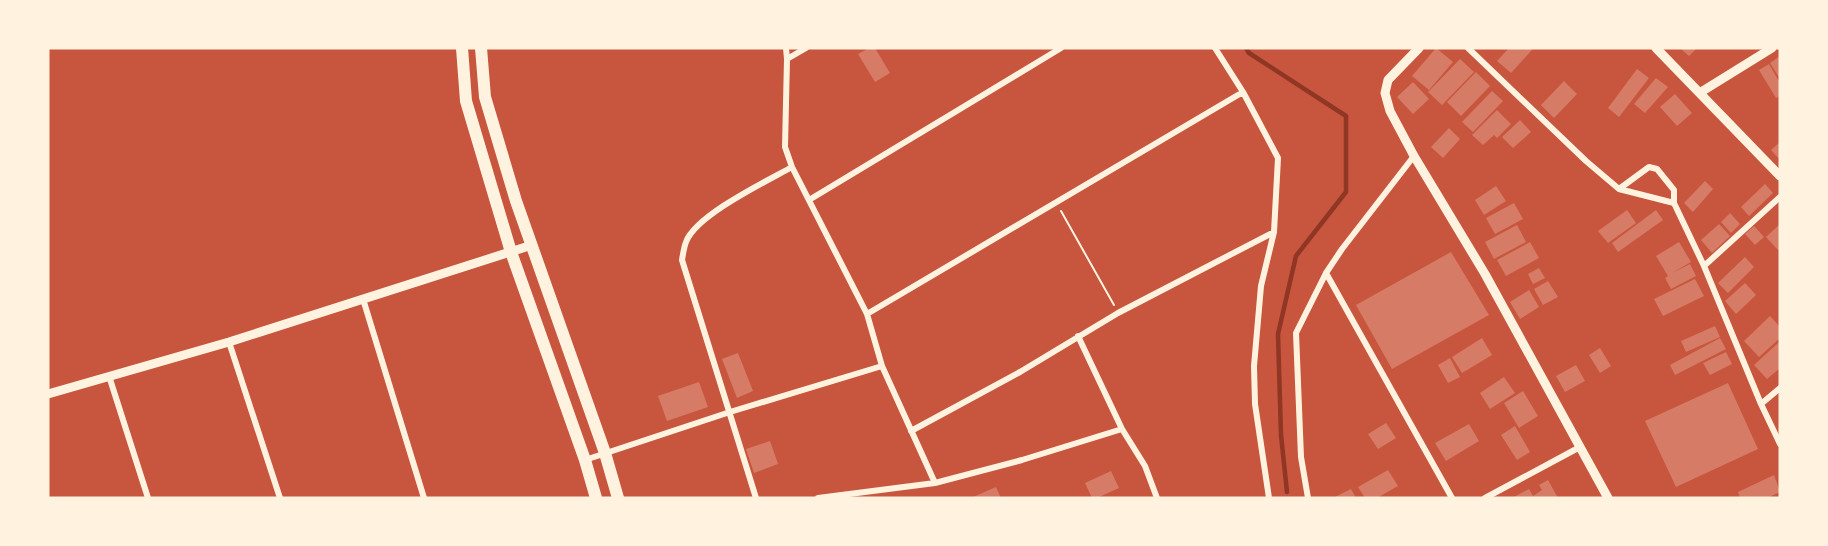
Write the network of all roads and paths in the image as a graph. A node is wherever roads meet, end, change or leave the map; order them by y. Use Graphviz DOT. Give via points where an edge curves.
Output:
graph roads {
  1 [pos="462,48"];
  2 [pos="481,48"];
  3 [pos="786,48"];
  4 [pos="806,48"];
  5 [pos="1061,48"];
  6 [pos="1215,48"];
  7 [pos="1419,48"];
  8 [pos="1468,48"];
  9 [pos="1656,48"];
  10 [pos="1772,48"];
  11 [pos="787,59"];
  12 [pos="1243,92"];
  13 [pos="1701,92"];
  14 [pos="1413,156"];
  15 [pos="792,167"];
  16 [pos="1780,177"];
  17 [pos="1619,189"];
  18 [pos="1780,196"];
  19 [pos="809,200"];
  20 [pos="1674,202"];
  21 [pos="1056,203"];
  22 [pos="1274,232"];
  23 [pos="532,245"];
  24 [pos="511,252"];
  25 [pos="1704,266"];
  26 [pos="1326,273"];
  27 [pos="363,299"];
  28 [pos="1118,313"];
  29 [pos="867,314"];
  30 [pos="1078,336"];
  31 [pos="229,342"];
  32 [pos="882,366"];
  33 [pos="109,376"];
  34 [pos="1780,388"];
  35 [pos="48,394"];
  36 [pos="1761,404"];
  37 [pos="730,412"];
  38 [pos="1122,429"];
  39 [pos="911,431"];
  40 [pos="1780,444"];
  41 [pos="1580,447"];
  42 [pos="605,453"];
  43 [pos="585,460"];
  44 [pos="935,483"];
  45 [pos="148,498"];
  46 [pos="280,498"];
  47 [pos="424,498"];
  48 [pos="596,498"];
  49 [pos="618,498"];
  50 [pos="756,498"];
  51 [pos="818,498"];
  52 [pos="1157,498"];
  53 [pos="1269,498"];
  54 [pos="1308,498"];
  55 [pos="1452,498"];
  56 [pos="1485,498"];
  57 [pos="1608,498"];
  1 -- 24 [label="main road" via="466,101"];
  2 -- 23 [label="main road" via="485,97"];
  3 -- 11 [label="street"];
  4 -- 11 [label="street"];
  5 -- 19 [label="street"];
  6 -- 12 [label="street"];
  7 -- 14 [label="street" via="1388,80 1385,93"];
  8 -- 17 [label="street"];
  9 -- 13 [label="street"];
  10 -- 13 [label="street"];
  11 -- 15 [label="street" via="785,147"];
  12 -- 21 [label="street"];
  12 -- 22 [label="street" via="1278,158"];
  13 -- 16 [label="street"];
  14 -- 26 [label="street"];
  14 -- 41 [label="street" via="1485,274"];
  15 -- 19 [label="street"];
  15 -- 37 [label="street" via="725,204 686,241 682,260"];
  17 -- 20 [label="street"];
  17 -- 20 [label="street" via="1649,166 1674,190"];
  18 -- 25 [label="street"];
  19 -- 29 [label="street"];
  20 -- 25 [label="street"];
  21 -- 28 [label="path"];
  21 -- 29 [label="street"];
  22 -- 28 [label="street"];
  22 -- 53 [label="street" via="1261,286 1254,366 1255,404"];
  23 -- 24 [label="street"];
  23 -- 42 [label="main road"];
  24 -- 27 [label="street"];
  24 -- 43 [label="main road"];
  25 -- 36 [label="street"];
  26 -- 54 [label="street" via="1296,333 1301,457"];
  26 -- 55 [label="street"];
  27 -- 31 [label="street"];
  27 -- 47 [label="street"];
  28 -- 30 [label="street"];
  29 -- 32 [label="street"];
  30 -- 38 [label="street"];
  30 -- 39 [label="street"];
  31 -- 33 [label="street"];
  31 -- 46 [label="street"];
  32 -- 37 [label="street"];
  32 -- 39 [label="street"];
  33 -- 35 [label="street"];
  33 -- 45 [label="street"];
  34 -- 36 [label="street"];
  36 -- 40 [label="street"];
  37 -- 42 [label="street"];
  37 -- 50 [label="street"];
  38 -- 44 [label="street"];
  38 -- 52 [label="street" via="1145,466"];
  39 -- 44 [label="street"];
  41 -- 56 [label="street"];
  41 -- 57 [label="street"];
  42 -- 43 [label="street"];
  42 -- 49 [label="main road"];
  43 -- 48 [label="main road"];
  44 -- 51 [label="street"];
}
